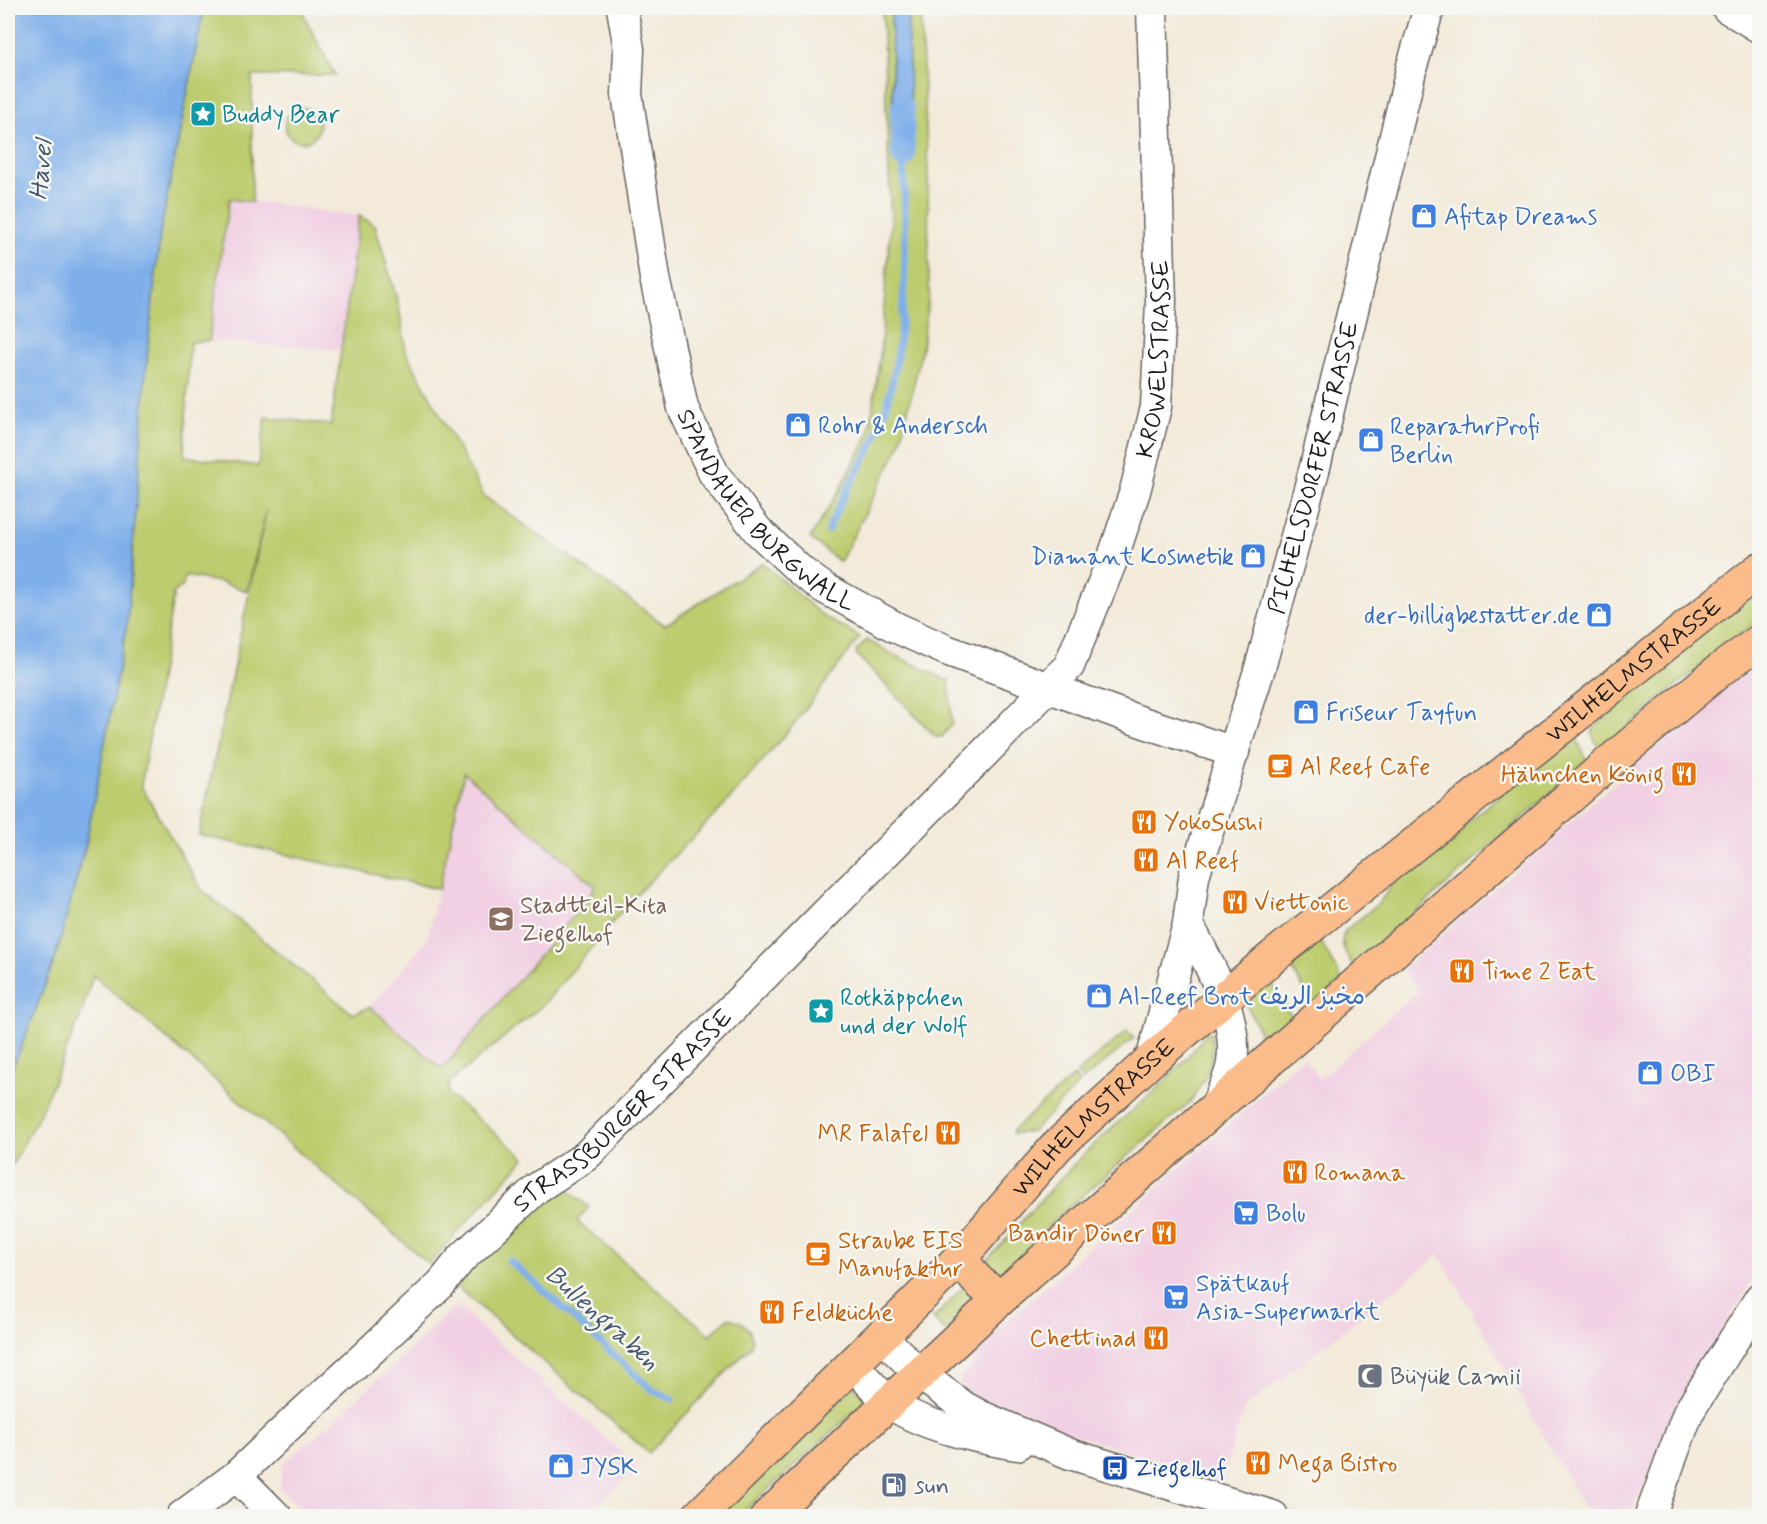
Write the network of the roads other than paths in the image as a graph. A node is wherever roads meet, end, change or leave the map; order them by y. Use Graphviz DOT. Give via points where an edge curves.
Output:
graph roads {
  1 [pos="622,8"];
  2 [pos="1152,8"];
  3 [pos="1429,8"];
  4 [pos="1727,8"];
  5 [pos="1760,28"];
  6 [pos="1760,568"];
  7 [pos="1760,641"];
  8 [pos="1049,687"];
  9 [pos="1234,752"];
  10 [pos="1188,924"];
  11 [pos="1223,997"];
  12 [pos="1150,1060"];
  13 [pos="1214,1110"];
  14 [pos="961,1257"];
  15 [pos="1002,1297"];
  16 [pos="1760,1298"];
  17 [pos="881,1336"];
  18 [pos="853,1365"];
  19 [pos="921,1375"];
  20 [pos="890,1403"];
  21 [pos="1070,1454"];
  22 [pos="236,1476"];
  23 [pos="182,1516"];
  24 [pos="276,1516"];
  25 [pos="699,1516"];
  26 [pos="768,1516"];
  27 [pos="1273,1516"];
  28 [pos="1650,1516"];
  1 -- 8 [label="street, SPANDAUER BURGWALL" via="629,49 627,94 655,278 683,408 714,474 758,531 824,588 946,650"];
  2 -- 8 [label="street, KROWELSTRASSE" via="1161,302 1156,407 1135,491 1107,572 1069,666"];
  3 -- 9 [label="street, PICHELSDORFER STRASSE" via="1315,467"];
  4 -- 5 [label="street"];
  6 -- 11 [label="main road, WILHELMSTRASSE"];
  7 -- 13 [label="main road" via="1605,766"];
  8 -- 9 [label="street, SPANDAUER BURGWALL"];
  8 -- 22 [label="street, STRASSBURGER STRASSE" via="586,1156 537,1188"];
  9 -- 10 [label="street, PICHELSDORFER STRASSE" via="1194,876"];
  10 -- 11 [label="street"];
  10 -- 12 [label="street, PICHELSDORFER STRASSE"];
  11 -- 12 [label="main road, WILHELMSTRASSE"];
  11 -- 13 [label="street" via="1233,1042 1232,1064"];
  12 -- 14 [label="main road, WILHELMSTRASSE" via="1057,1146"];
  13 -- 15 [label="main road"];
  14 -- 15 [label="main road" via="985,1289"];
  14 -- 17 [label="main road, WILHELMSTRASSE"];
  15 -- 19 [label="main road"];
  16 -- 28 [label="street" via="1688,1413"];
  17 -- 18 [label="main road, WILHELMSTRASSE"];
  17 -- 19 [label="street"];
  18 -- 20 [label="street"];
  18 -- 25 [label="main road, WILHELMSTRASSE"];
  19 -- 20 [label="main road"];
  19 -- 21 [label="street" via="963,1406"];
  20 -- 21 [label="street" via="943,1428 990,1441"];
  20 -- 26 [label="main road"];
  21 -- 27 [label="street"];
  22 -- 23 [label="street, STRASSBURGER STRASSE"];
  22 -- 24 [label="street"];
}
